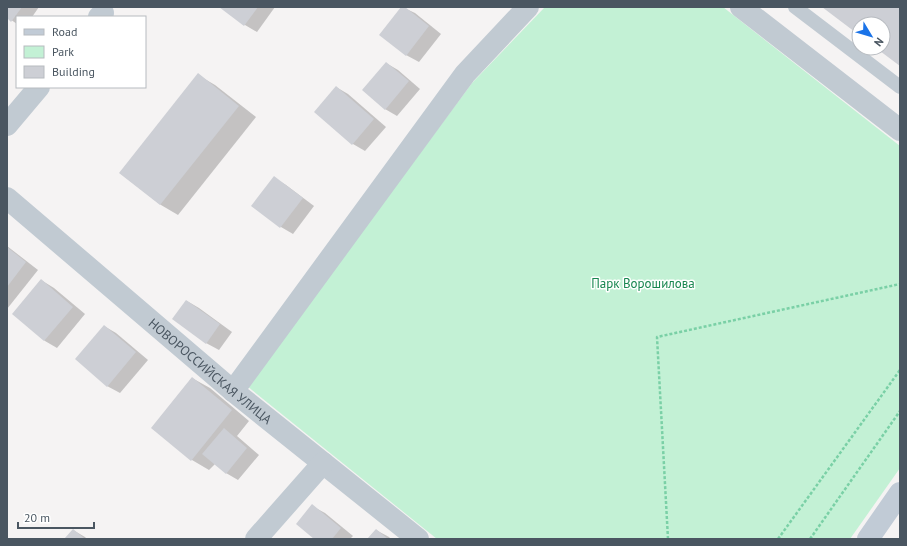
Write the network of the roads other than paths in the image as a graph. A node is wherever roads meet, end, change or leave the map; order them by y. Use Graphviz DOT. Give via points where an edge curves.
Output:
graph roads {
  1 [pos="528,7"];
  2 [pos="741,7"];
  3 [pos="794,7"];
  4 [pos="900,87"];
  5 [pos="38,88"];
  6 [pos="7,125"];
  7 [pos="900,130"];
  8 [pos="7,198"];
  9 [pos="233,391"];
  10 [pos="323,463"];
  11 [pos="900,493"];
  12 [pos="256,539"];
  13 [pos="418,539"];
  14 [pos="868,539"];
  1 -- 9 [label="street" via="465,74"];
  2 -- 7 [label="street"];
  3 -- 4 [label="lane"];
  5 -- 6 [label="street"];
  8 -- 9 [label="street, НОВОРОССИЙСКАЯ УЛИЦА"];
  9 -- 10 [label="street, НОВОРОССИЙСКАЯ УЛИЦА"];
  10 -- 12 [label="street"];
  10 -- 13 [label="street, НОВОРОССИЙСКАЯ УЛИЦА"];
  11 -- 14 [label="main road"];
}
